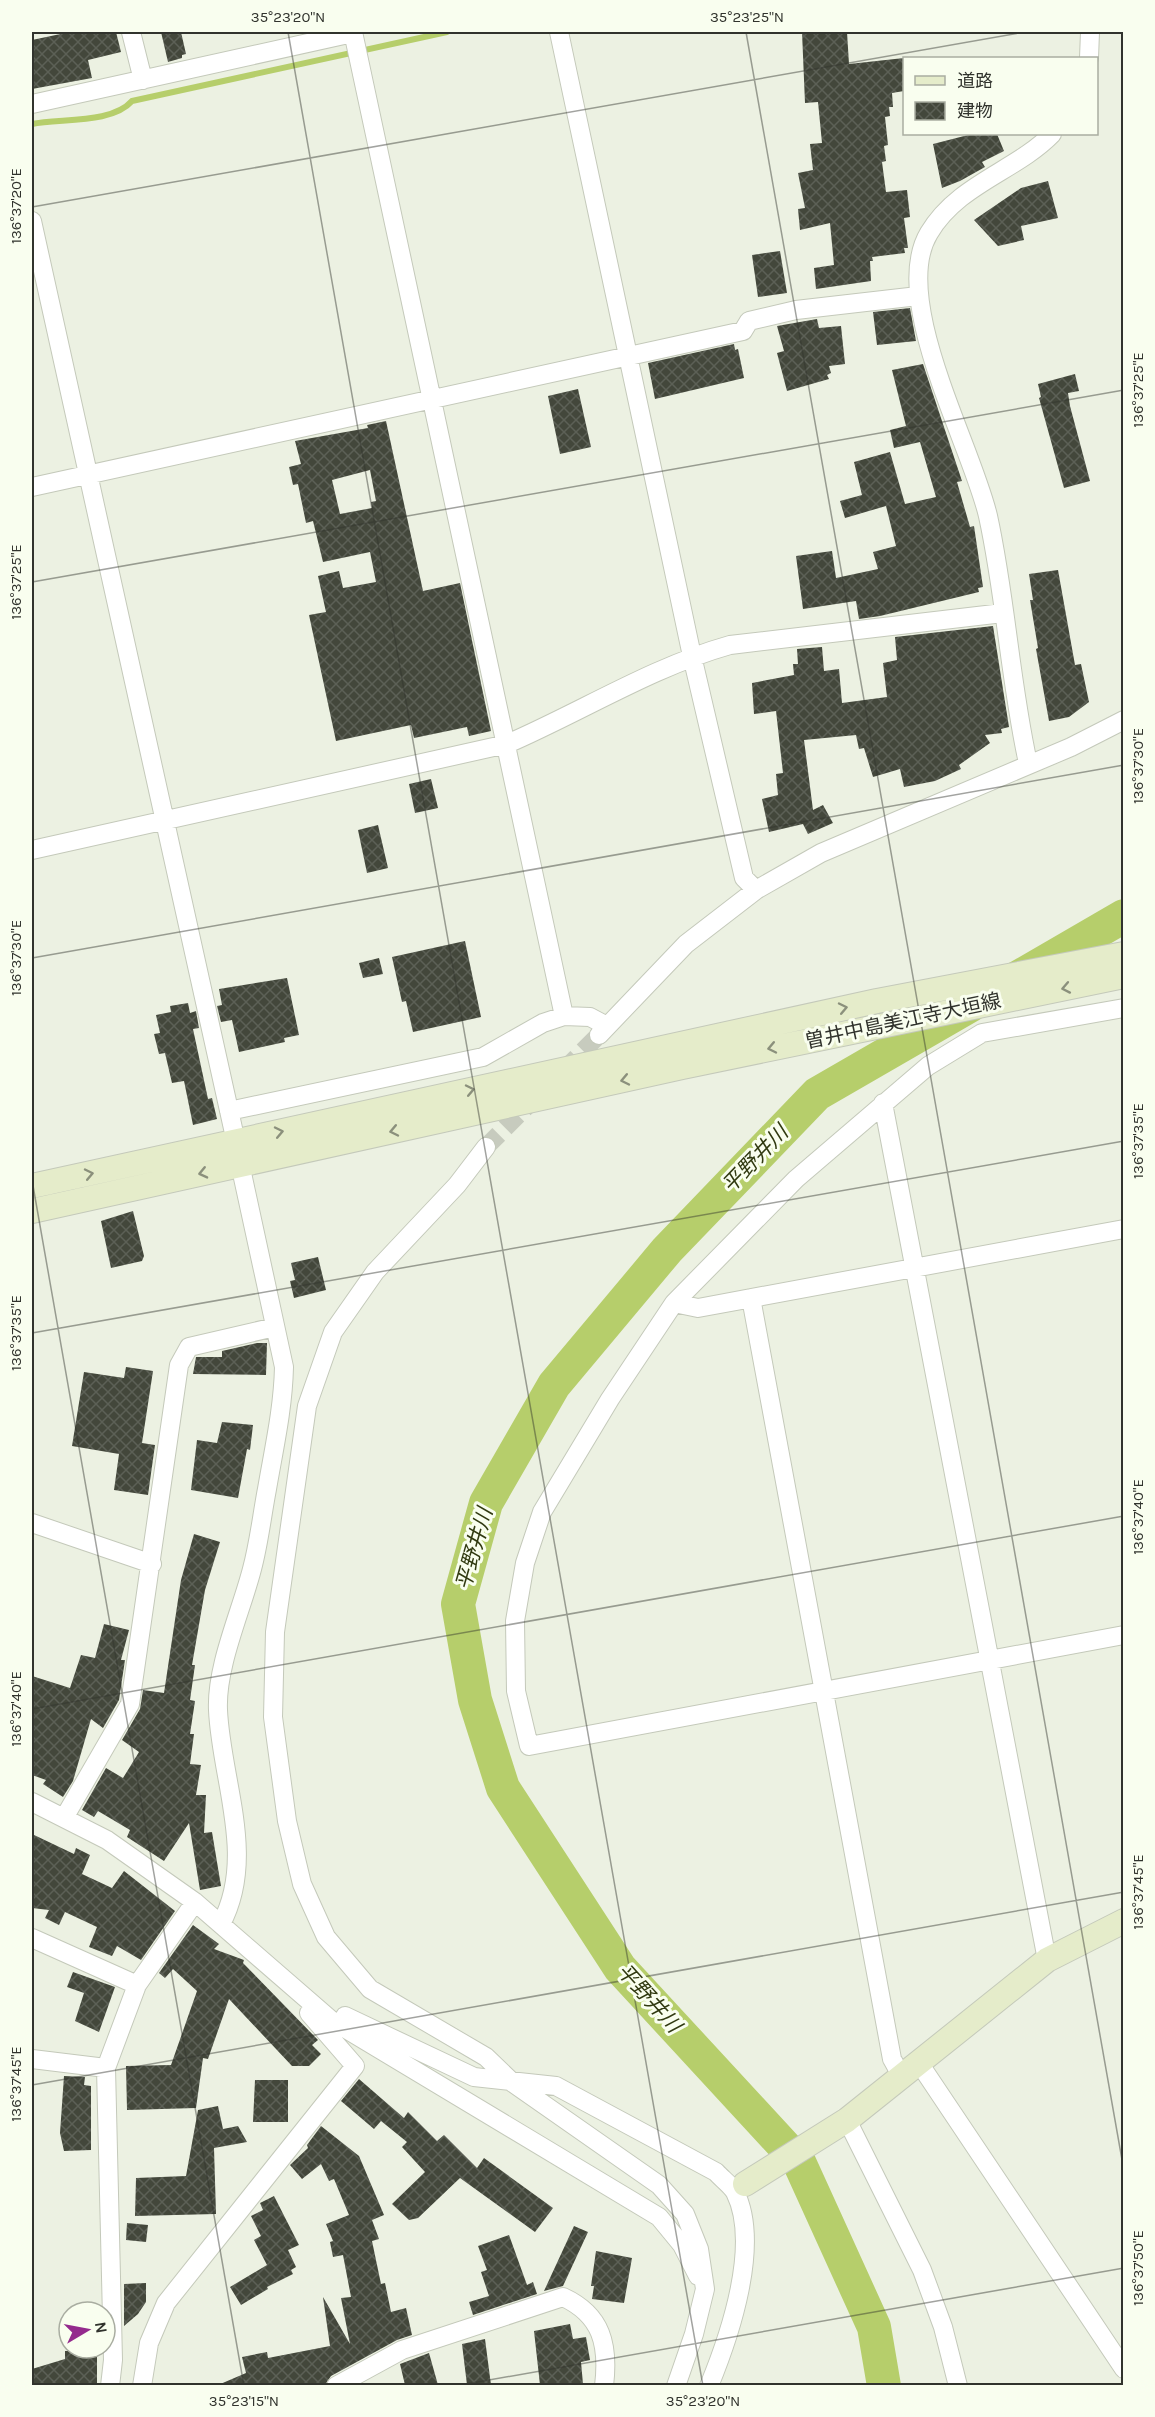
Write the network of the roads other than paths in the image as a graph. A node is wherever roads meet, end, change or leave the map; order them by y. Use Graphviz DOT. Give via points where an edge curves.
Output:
graph roads {
  1 [pos="131,32"];
  2 [pos="559,32"];
  3 [pos="1090,32"];
  4 [pos="354,34"];
  5 [pos="285,40"];
  6 [pos="1089,57"];
  7 [pos="143,80"];
  8 [pos="32,104"];
  9 [pos="1051,135"];
  10 [pos="32,221"];
  11 [pos="918,296"];
  12 [pos="630,355"];
  13 [pos="433,398"];
  14 [pos="87,475"];
  15 [pos="32,487"];
  16 [pos="1003,613"];
  17 [pos="692,656"];
  18 [pos="1124,720"];
  19 [pos="507,744"];
  20 [pos="1028,764"];
  21 [pos="164,821"];
  22 [pos="32,850"];
  23 [pos="756,890"];
  24 [pos="1124,954"];
  25 [pos="1124,976"];
  26 [pos="1124,1008"];
  27 [pos="564,1016"];
  28 [pos="883,1103"];
  29 [pos="229,1111"];
  30 [pos="486,1147"];
  31 [pos="238,1153"];
  32 [pos="32,1186"];
  33 [pos="32,1211"];
  34 [pos="1124,1229"];
  35 [pos="916,1267"];
  36 [pos="751,1298"];
  37 [pos="674,1303"];
  38 [pos="275,1327"];
  39 [pos="32,1523"];
  40 [pos="152,1564"];
  41 [pos="1124,1635"];
  42 [pos="989,1659"];
  43 [pos="824,1690"];
  44 [pos="32,1802"];
  45 [pos="64,1818"];
  46 [pos="195,1902"];
  47 [pos="1124,1921"];
  48 [pos="220,1924"];
  49 [pos="32,1938"];
  50 [pos="1047,1960"];
  51 [pos="137,1985"];
  52 [pos="302,1997"];
  53 [pos="32,2059"];
  54 [pos="106,2068"];
  55 [pos="910,2070"];
  56 [pos="513,2083"];
  57 [pos="843,2123"];
  58 [pos="740,2188"];
  59 [pos="705,2289"];
  60 [pos="1124,2368"];
  61 [pos="110,2385"];
  62 [pos="142,2385"];
  63 [pos="336,2385"];
  64 [pos="604,2385"];
  65 [pos="676,2385"];
  66 [pos="709,2385"];
  67 [pos="958,2385"];
  1 -- 7 [label="street"];
  2 -- 12 [label="street"];
  3 -- 6 [label="street"];
  4 -- 5 [label="street"];
  4 -- 13 [label="street"];
  5 -- 7 [label="street"];
  7 -- 8 [label="street"];
  9 -- 11 [label="street" via="949,206 927,234 918,269"];
  10 -- 14 [label="street"];
  11 -- 12 [label="street" via="796,309 748,321 743,331"];
  11 -- 16 [label="street" via="934,360 988,515"];
  12 -- 13 [label="street"];
  12 -- 17 [label="street"];
  13 -- 14 [label="street"];
  13 -- 19 [label="street"];
  14 -- 15 [label="street"];
  14 -- 21 [label="street"];
  16 -- 17 [label="street" via="730,645"];
  16 -- 20 [label="street"];
  17 -- 19 [label="street"];
  17 -- 23 [label="street" via="744,878"];
  18 -- 20 [label="street"];
  19 -- 21 [label="street"];
  19 -- 27 [label="street"];
  20 -- 23 [label="street" via="821,853"];
  21 -- 22 [label="street"];
  21 -- 29 [label="street"];
  23 -- 27 [label="street" via="686,944 603,1030 590,1017"];
  31 -- 24 [label="main road, 曽井中島美江寺大垣線, one-way" via="683,1043"];
  25 -- 31 [label="main road, 曽井中島美江寺大垣線, one-way"];
  26 -- 28 [label="street" via="982,1033 928,1066"];
  27 -- 29 [label="street" via="543,1023 483,1057"];
  28 -- 35 [label="street"];
  28 -- 37 [label="street" via="796,1179"];
  29 -- 31 [label="street"];
  30 -- 56 [label="street" via="375,1272 333,1332 307,1406 295,1477 275,1632 273,1717 286,1821 302,1884 326,1937 370,1989 486,2057"];
  32 -- 31 [label="main road, one-way"];
  31 -- 33 [label="main road, one-way"];
  31 -- 38 [label="street"];
  34 -- 35 [label="street"];
  35 -- 36 [label="street"];
  35 -- 42 [label="street"];
  36 -- 37 [label="street" via="698,1308"];
  36 -- 43 [label="street"];
  37 -- 43 [label="street" via="542,1512 525,1563 515,1621 516,1691 529,1746"];
  38 -- 40 [label="street" via="189,1347 179,1365"];
  38 -- 48 [label="street" via="284,1367 283,1399 253,1566 222,1676 218,1710 235,1813 232,1904"];
  39 -- 40 [label="street"];
  40 -- 45 [label="street" via="130,1704"];
  41 -- 42 [label="street"];
  42 -- 43 [label="street"];
  42 -- 50 [label="street"];
  43 -- 55 [label="street" via="892,2059"];
  44 -- 45 [label="street"];
  45 -- 46 [label="street" via="107,1840"];
  46 -- 48 [label="street"];
  46 -- 51 [label="street"];
  47 -- 50 [label="main road"];
  48 -- 52 [label="street"];
  49 -- 51 [label="street"];
  50 -- 55 [label="main road"];
  51 -- 54 [label="street"];
  52 -- 56 [label="street" via="474,2077"];
  52 -- 59 [label="street" via="331,2020 659,2217 682,2246"];
  52 -- 62 [label="street" via="307,2011 355,2066 166,2303 149,2343"];
  53 -- 54 [label="street"];
  54 -- 61 [label="street" via="113,2360"];
  55 -- 57 [label="main road"];
  55 -- 60 [label="street"];
  56 -- 58 [label="street" via="556,2086"];
  56 -- 59 [label="street" via="658,2185 685,2214 699,2249"];
  57 -- 58 [label="main road"];
  57 -- 67 [label="street" via="922,2270 943,2327"];
  58 -- 66 [label="street" via="746,2266"];
  59 -- 65 [label="street"];
  63 -- 64 [label="street" via="402,2350 563,2297 583,2307 603,2336 608,2358"];
}
